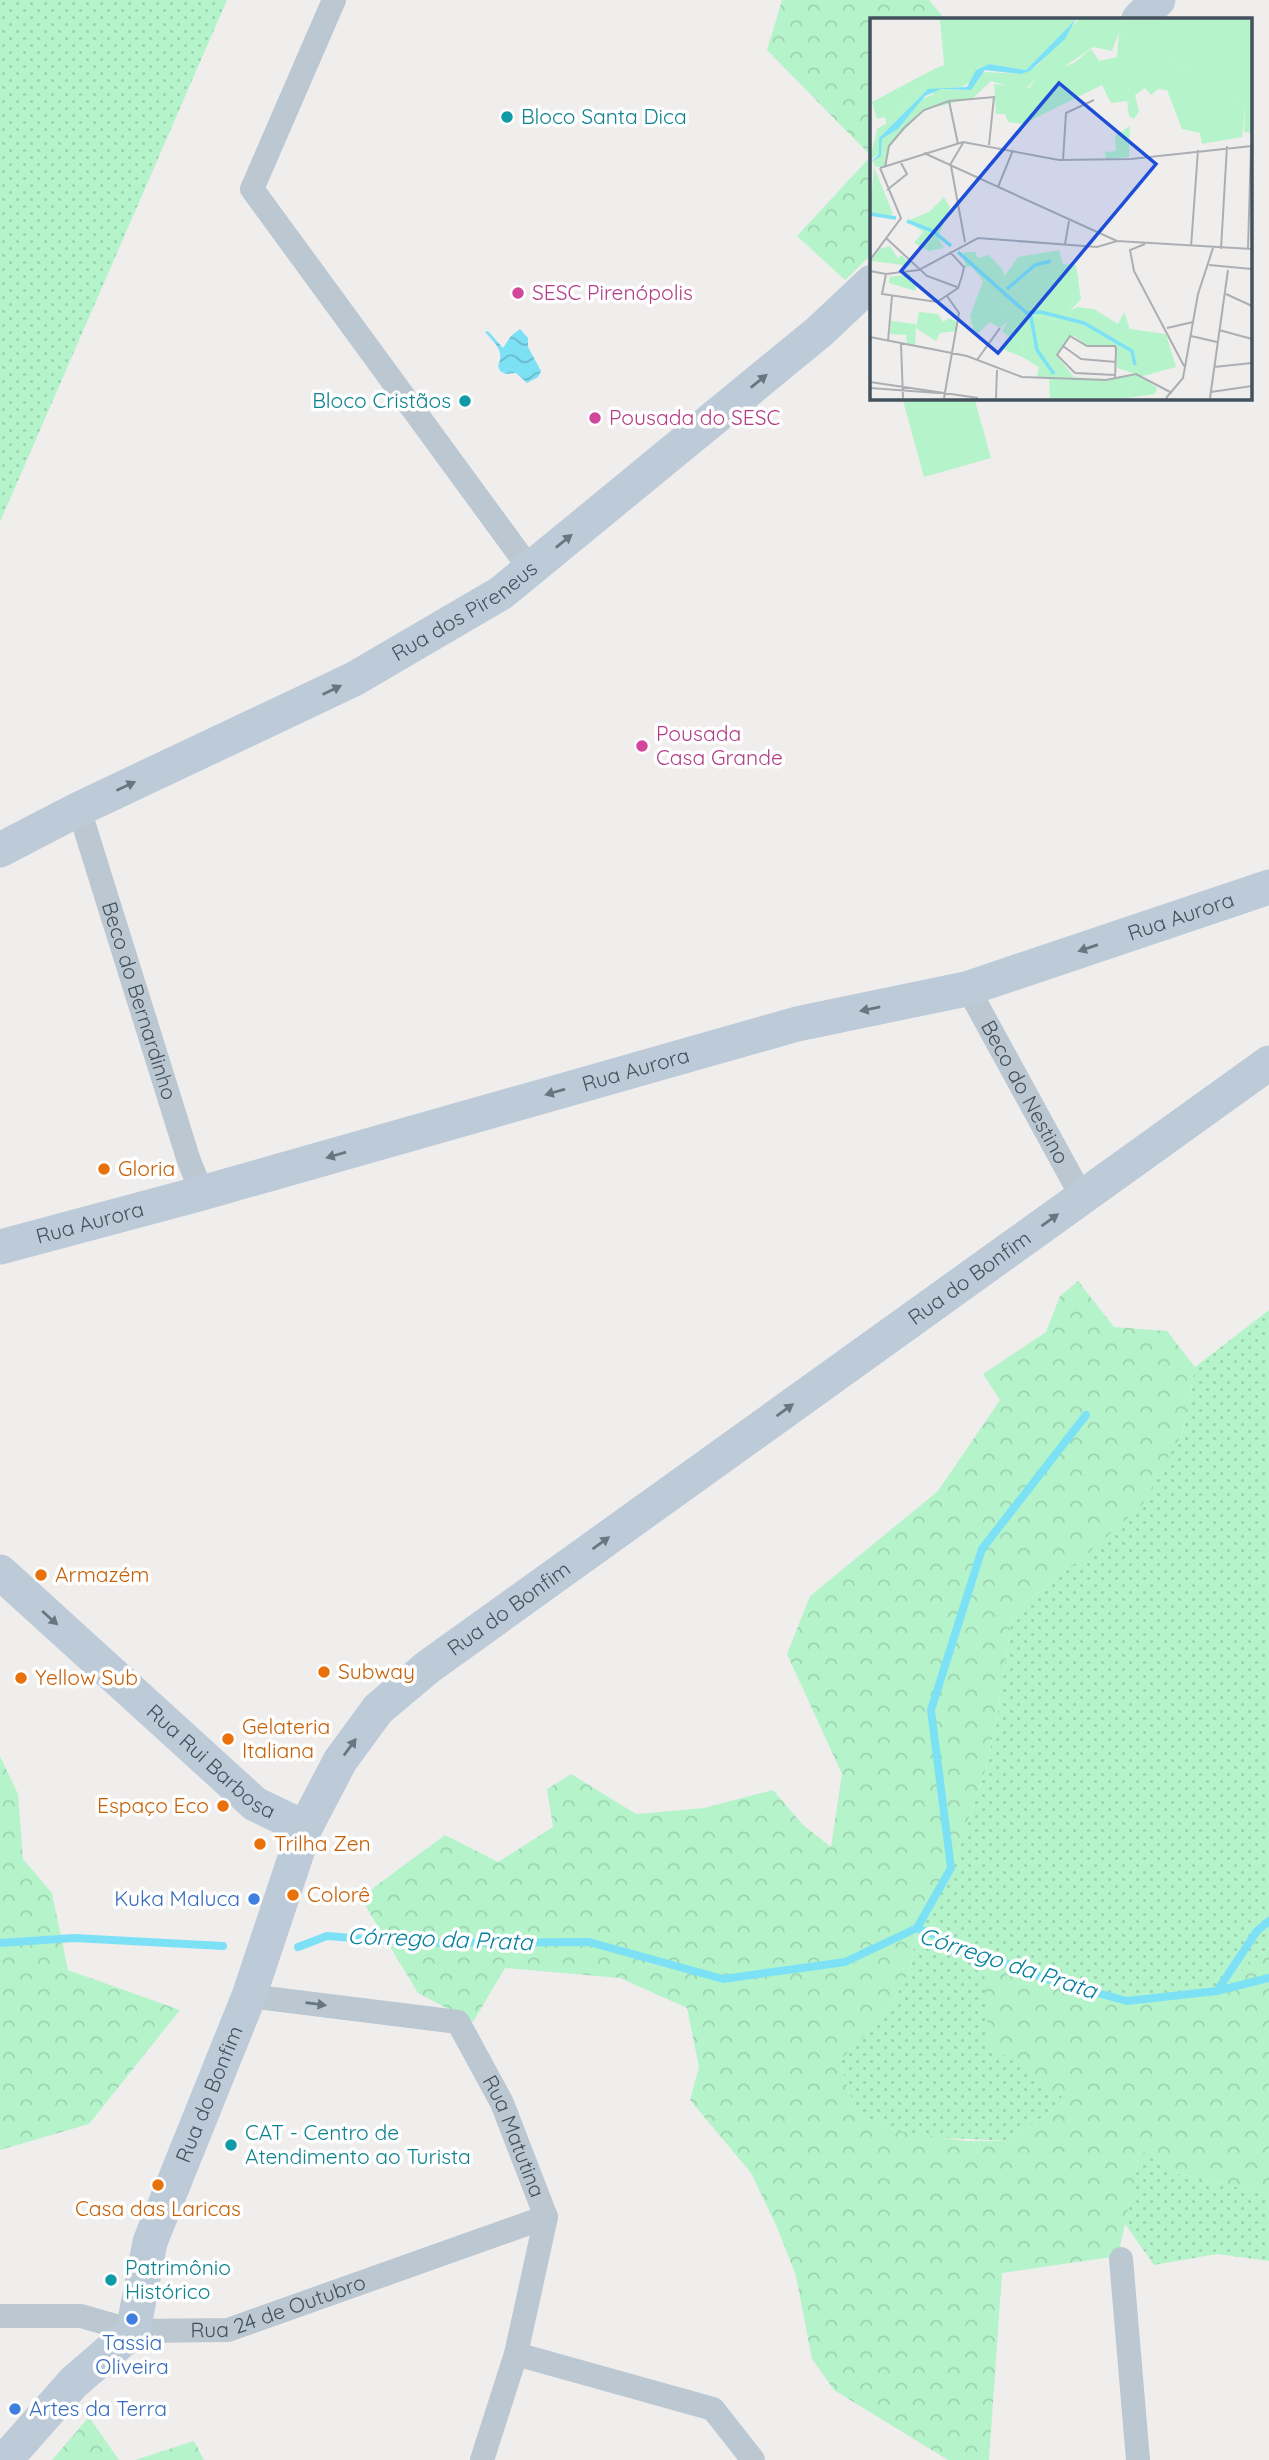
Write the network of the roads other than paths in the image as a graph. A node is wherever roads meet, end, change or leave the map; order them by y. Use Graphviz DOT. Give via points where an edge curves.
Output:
graph roads {
  1 [pos="334,0"];
  2 [pos="1158,0"];
  3 [pos="1140,18"];
  4 [pos="870,284"];
  5 [pos="530,569"];
  6 [pos="79,809"];
  7 [pos="0,850"];
  8 [pos="1269,887"];
  9 [pos="966,989"];
  10 [pos="1269,1063"];
  11 [pos="202,1193"];
  12 [pos="1082,1197"];
  13 [pos="0,1247"];
  14 [pos="0,1572"];
  15 [pos="305,1828"];
  16 [pos="249,1996"];
  17 [pos="546,2217"];
  18 [pos="1121,2259"];
  19 [pos="0,2316"];
  20 [pos="133,2331"];
  21 [pos="516,2354"];
  22 [pos="5,2460"];
  23 [pos="482,2460"];
  24 [pos="753,2460"];
  25 [pos="1138,2460"];
  1 -- 5 [label="street" via="252,188"];
  2 -- 3 [label="main road"];
  5 -- 4 [label="main road, Rua dos Pireneus, one-way" via="820,331"];
  6 -- 5 [label="main road, Rua dos Pireneus, one-way" via="354,679 501,593"];
  6 -- 7 [label="main road, Rua dos Pireneus"];
  6 -- 11 [label="street, Beco do Bernardinho"];
  8 -- 9 [label="main road, Rua Aurora, one-way"];
  9 -- 11 [label="main road, Rua Aurora, one-way" via="797,1024"];
  9 -- 12 [label="street, Beco do Nestino"];
  10 -- 12 [label="main road, Rua do Bonfim"];
  11 -- 13 [label="main road, Rua Aurora"];
  15 -- 12 [label="main road, Rua do Bonfim, one-way" via="340,1761 378,1709 428,1667"];
  14 -- 15 [label="main road, Rua Rui Barbosa, one-way" via="255,1804"];
  15 -- 16 [label="main road, Rua do Bonfim"];
  16 -- 17 [label="street, Rua Matutina, one-way" via="458,2022 502,2103"];
  16 -- 20 [label="main road, Rua do Bonfim" via="150,2242"];
  17 -- 20 [label="street, Rua 24 de Outubro" via="228,2330"];
  17 -- 21 [label="street, Rua Matutina"];
  18 -- 25 [label="street"];
  19 -- 20 [label="street, Rua 24 de Outubro" via="81,2316"];
  20 -- 22 [label="main road" via="74,2382"];
  21 -- 23 [label="street, Rua Matutina"];
  21 -- 24 [label="street" via="713,2409"];
}
